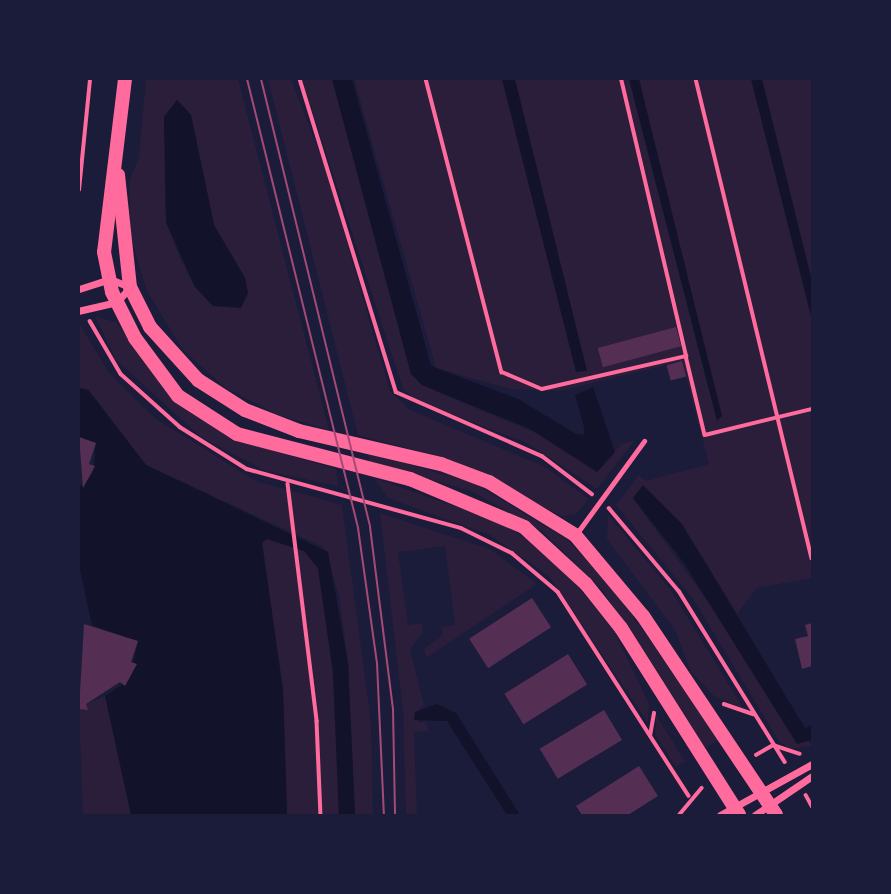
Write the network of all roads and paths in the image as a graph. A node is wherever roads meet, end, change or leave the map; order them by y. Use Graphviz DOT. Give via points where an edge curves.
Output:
graph roads {
  1 [pos="90,79"];
  2 [pos="125,79"];
  3 [pos="300,79"];
  4 [pos="426,79"];
  5 [pos="621,79"];
  6 [pos="696,79"];
  7 [pos="117,139"];
  8 [pos="79,190"];
  9 [pos="110,279"];
  10 [pos="130,287"];
  11 [pos="79,289"];
  12 [pos="117,302"];
  13 [pos="79,311"];
  14 [pos="686,356"];
  15 [pos="812,409"];
  16 [pos="780,416"];
  17 [pos="644,441"];
  18 [pos="288,484"];
  19 [pos="365,501"];
  20 [pos="603,502"];
  21 [pos="575,536"];
  22 [pos="812,558"];
  23 [pos="698,696"];
  24 [pos="755,715"];
  25 [pos="774,745"];
  26 [pos="809,752"];
  27 [pos="812,764"];
  28 [pos="792,774"];
  29 [pos="812,776"];
  30 [pos="800,785"];
  31 [pos="761,791"];
  32 [pos="812,806"];
  33 [pos="773,810"];
  34 [pos="737,811"];
  35 [pos="321,815"];
  36 [pos="679,815"];
  37 [pos="720,815"];
  38 [pos="755,815"];
  1 -- 8 [label="path"];
  2 -- 7 [label="main road"];
  3 -- 20 [label="path" via="396,392 542,456"];
  4 -- 14 [label="path" via="502,372 542,388"];
  5 -- 14 [label="path"];
  6 -- 16 [label="path"];
  7 -- 9 [label="main road" via="104,251"];
  7 -- 10 [label="main road"];
  9 -- 10 [label="street"];
  9 -- 11 [label="street"];
  9 -- 12 [label="main road"];
  10 -- 12 [label="street"];
  10 -- 21 [label="main road" via="174,355 245,410 299,430 467,474"];
  12 -- 13 [label="street"];
  12 -- 34 [label="main road" via="178,396 237,434 448,492 524,527 557,554 621,628"];
  14 -- 16 [label="path" via="705,435"];
  15 -- 16 [label="path"];
  16 -- 22 [label="path"];
  17 -- 20 [label="lane"];
  18 -- 35 [label="path" via="299,553"];
  19 -- 36 [label="path" via="461,528 512,553 558,592 689,796"];
  20 -- 21 [label="lane"];
  20 -- 24 [label="path" via="679,591"];
  21 -- 23 [label="main road" via="643,616"];
  23 -- 24 [label="path"];
  23 -- 31 [label="main road"];
  24 -- 25 [label="path"];
  25 -- 26 [label="path"];
  25 -- 28 [label="path"];
  27 -- 28 [label="street"];
  28 -- 31 [label="street"];
  29 -- 30 [label="street"];
  30 -- 32 [label="path"];
  30 -- 33 [label="street"];
  31 -- 33 [label="main road"];
  31 -- 34 [label="street"];
  33 -- 38 [label="street"];
  34 -- 37 [label="street"];
}
